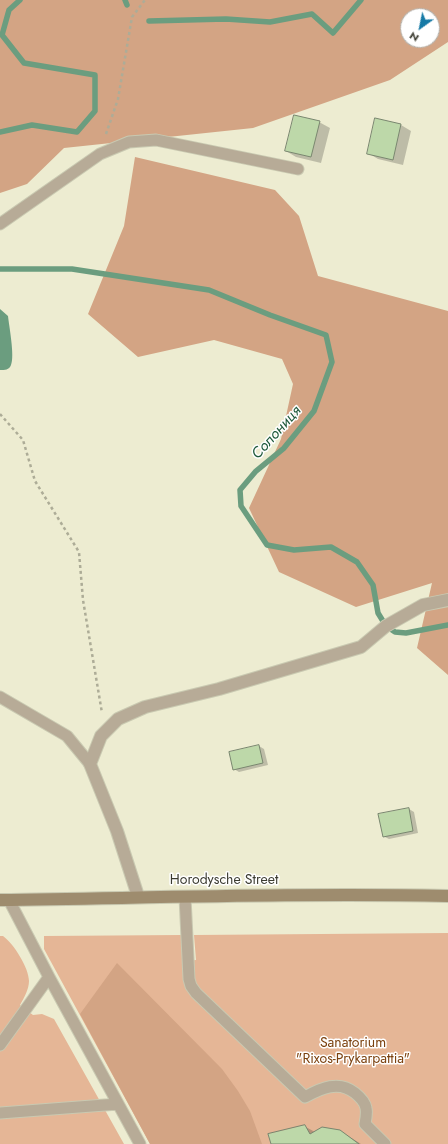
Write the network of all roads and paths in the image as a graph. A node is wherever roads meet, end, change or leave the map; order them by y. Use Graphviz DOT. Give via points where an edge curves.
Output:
graph roads {
  1 [pos="145,0"];
  2 [pos="100,154"];
  3 [pos="298,169"];
  4 [pos="0,224"];
  5 [pos="0,414"];
  6 [pos="448,600"];
  7 [pos="0,697"];
  8 [pos="106,731"];
  9 [pos="90,764"];
  10 [pos="138,896"];
  11 [pos="448,896"];
  12 [pos="185,897"];
  13 [pos="4,900"];
  14 [pos="49,977"];
  15 [pos="0,1045"];
  16 [pos="118,1104"];
  17 [pos="0,1113"];
  18 [pos="140,1144"];
  19 [pos="385,1144"];
  1 -- 2 [label="path" via="132,17 118,99"];
  2 -- 3 [label="lane" via="129,142 156,140"];
  2 -- 4 [label="lane"];
  5 -- 8 [label="path" via="23,440 35,481 79,552 82,600"];
  6 -- 8 [label="street" via="423,605 386,626 360,647 218,689 145,707 118,718"];
  7 -- 9 [label="lane" via="67,736"];
  8 -- 9 [label="street" via="101,736"];
  9 -- 10 [label="street" via="117,831"];
  10 -- 12 [label="street, Horodysche Street"];
  10 -- 13 [label="street, Horodysche Street"];
  11 -- 12 [label="street, Horodysche Street" via="375,894"];
  12 -- 19 [label="lane" via="189,979 196,993 305,1096 321,1088 336,1086 350,1089 361,1098 366,1109 365,1124"];
  13 -- 14 [label="lane"];
  14 -- 15 [label="lane"];
  14 -- 16 [label="lane"];
  16 -- 17 [label="lane"];
  16 -- 18 [label="lane"];
}
